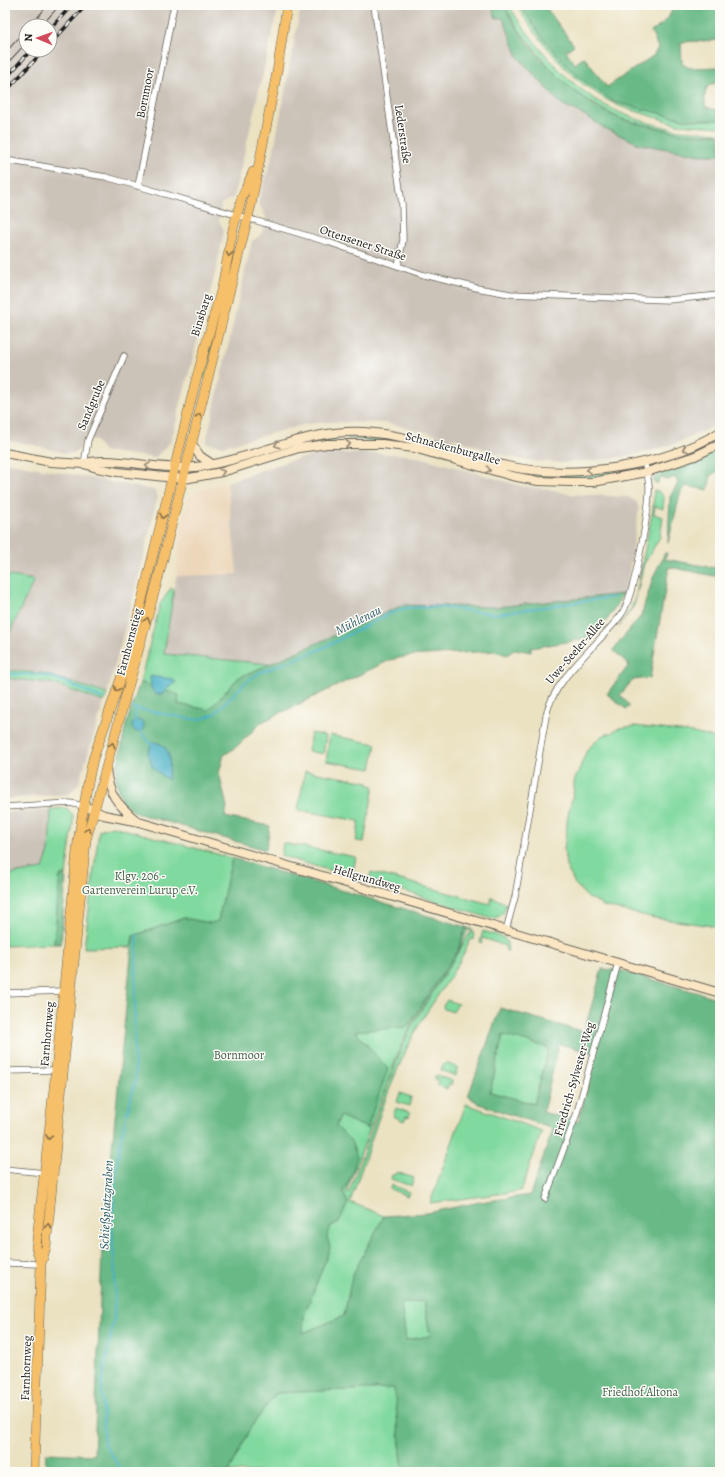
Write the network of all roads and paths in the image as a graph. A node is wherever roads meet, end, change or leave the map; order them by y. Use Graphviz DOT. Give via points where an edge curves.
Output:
graph roads {
  1 [pos="174,5"];
  2 [pos="287,5"];
  3 [pos="374,5"];
  4 [pos="5,160"];
  5 [pos="259,161"];
  6 [pos="138,186"];
  7 [pos="237,216"];
  8 [pos="247,219"];
  9 [pos="398,266"];
  10 [pos="720,295"];
  11 [pos="124,356"];
  12 [pos="720,432"];
  13 [pos="192,444"];
  14 [pos="720,444"];
  15 [pos="5,453"];
  16 [pos="644,461"];
  17 [pos="84,464"];
  18 [pos="212,464"];
  19 [pos="174,468"];
  20 [pos="187,468"];
  21 [pos="647,472"];
  22 [pos="172,478"];
  23 [pos="184,479"];
  24 [pos="106,766"];
  25 [pos="84,806"];
  26 [pos="5,807"];
  27 [pos="94,810"];
  28 [pos="139,822"];
  29 [pos="506,930"];
  30 [pos="618,963"];
  31 [pos="63,991"];
  32 [pos="5,992"];
  33 [pos="720,993"];
  34 [pos="56,1070"];
  35 [pos="5,1071"];
  36 [pos="5,1169"];
  37 [pos="45,1173"];
  38 [pos="545,1199"];
  39 [pos="5,1263"];
  40 [pos="41,1264"];
  41 [pos="34,1472"];
  1 -- 6 [label="street, Bornmoor"];
  2 -- 5 [label="main road, Binsbarg"];
  3 -- 9 [label="street, Lederstraße" via="402,204 403,240"];
  4 -- 6 [label="street, Ottensener Straße" via="90,174"];
  5 -- 7 [label="main road, Binsbarg" via="242,197"];
  5 -- 8 [label="main road, Binsbarg"];
  6 -- 7 [label="street, Ottensener Straße"];
  7 -- 8 [label="street, Ottensener Straße"];
  7 -- 19 [label="main road, Binsbarg, one-way" via="220,294"];
  8 -- 9 [label="street, Ottensener Straße" via="328,242"];
  13 -- 8 [label="main road, Binsbarg, one-way"];
  9 -- 10 [label="street, Ottensener Straße" via="424,275 510,294 668,300"];
  11 -- 17 [label="street, Sandgrube" via="88,440"];
  12 -- 16 [label="main road, Schnackenburgallee, one-way" via="676,452"];
  13 -- 18 [label="main road" via="200,456"];
  13 -- 20 [label="main road, Binsbarg"];
  14 -- 21 [label="main road, Schnackenburgallee" via="695,456"];
  15 -- 17 [label="main road, Schnackenburgallee" via="51,462"];
  16 -- 18 [label="main road, Schnackenburgallee, one-way" via="583,471 543,471 507,466 409,438 356,432 307,437"];
  16 -- 21 [label="street, Uwe-Seeler-Allee"];
  19 -- 17 [label="main road, Schnackenburgallee, one-way" via="98,460"];
  17 -- 22 [label="main road, Schnackenburgallee" via="118,472"];
  18 -- 20 [label="main road, Schnackenburgallee"];
  19 -- 20 [label="main road, Schnackenburgallee"];
  19 -- 22 [label="main road, Binsbarg"];
  20 -- 23 [label="main road, Binsbarg"];
  23 -- 21 [label="main road, Schnackenburgallee, one-way" via="222,472 299,448 340,444 387,444 414,448 538,481 594,482"];
  21 -- 29 [label="street, Uwe-Seeler-Allee" via="648,505 628,604 556,690 548,707"];
  22 -- 23 [label="main road, Schnackenburgallee"];
  22 -- 25 [label="main road, Farnhornstieg, one-way" via="127,661 93,759"];
  24 -- 23 [label="main road, Farnhornstieg, one-way"];
  24 -- 27 [label="main road, Farnhornstieg"];
  24 -- 28 [label="main road" via="115,799"];
  25 -- 26 [label="street, Hellgrundweg" via="70,802"];
  25 -- 27 [label="main road, Hellgrundweg"];
  25 -- 31 [label="main road, Farnhornweg" via="78,841"];
  27 -- 28 [label="main road, Hellgrundweg"];
  40 -- 27 [label="main road, Farnhornweg, one-way" via="46,1247 81,875"];
  28 -- 29 [label="main road, Hellgrundweg"];
  29 -- 30 [label="main road, Hellgrundweg"];
  30 -- 33 [label="main road, Hellgrundweg"];
  30 -- 38 [label="street, Friedrich-Sylvester-Weg" via="574,1123"];
  31 -- 32 [label="street"];
  31 -- 34 [label="main road, Farnhornweg"];
  34 -- 35 [label="street"];
  34 -- 37 [label="main road, Farnhornweg, one-way"];
  36 -- 37 [label="street"];
  37 -- 40 [label="main road, Farnhornweg" via="36,1247"];
  39 -- 40 [label="street"];
  40 -- 41 [label="main road, Farnhornweg"];
}
